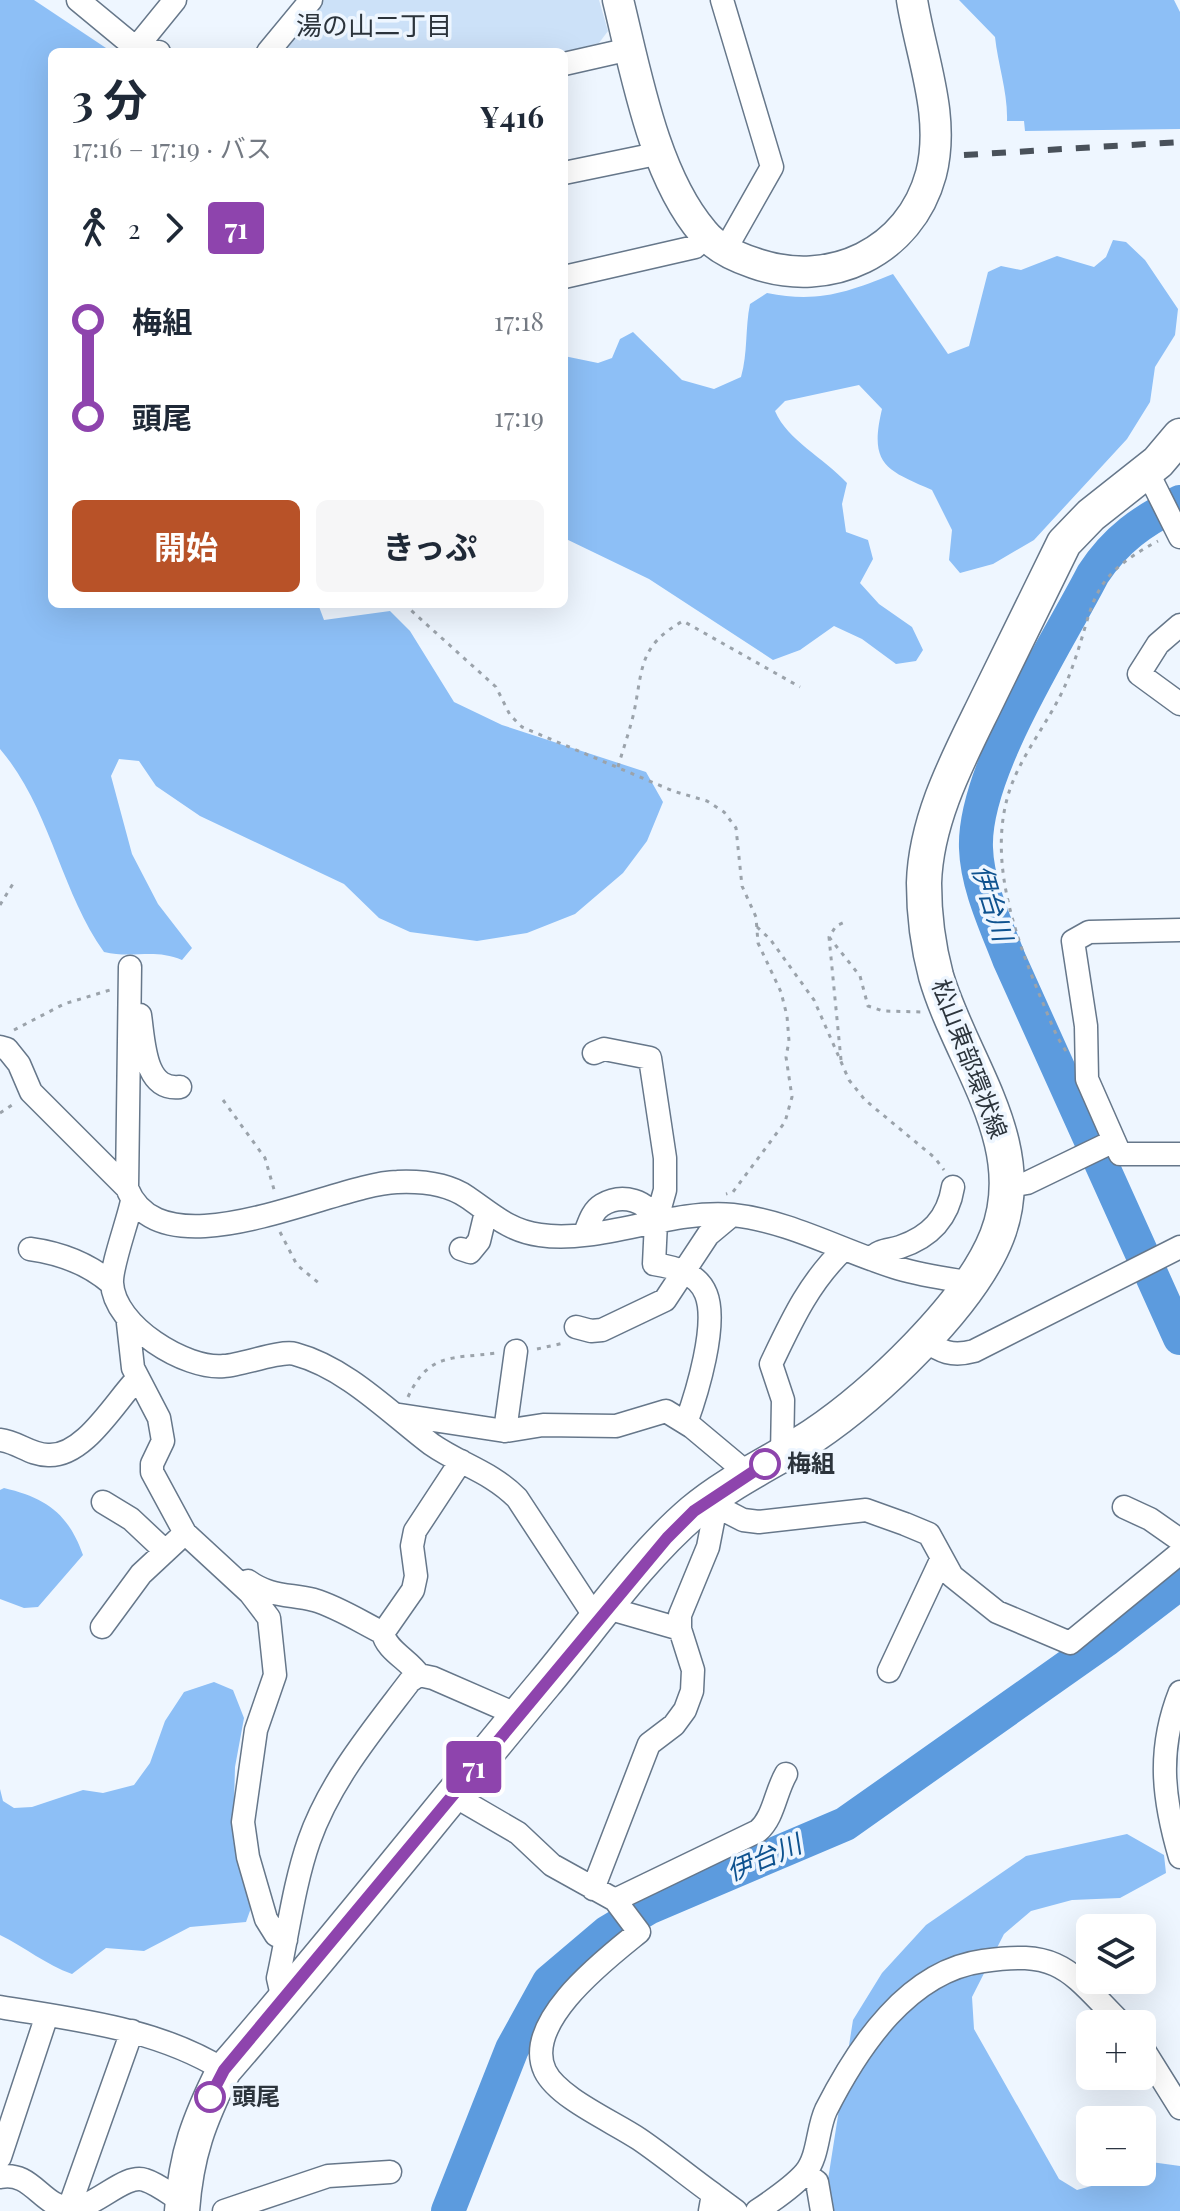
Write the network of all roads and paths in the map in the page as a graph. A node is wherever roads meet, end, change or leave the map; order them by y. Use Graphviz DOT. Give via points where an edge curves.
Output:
graph roads {
  1 [pos="78,0"];
  2 [pos="175,0"];
  3 [pos="311,0"];
  4 [pos="618,0"];
  5 [pos="722,0"];
  6 [pos="912,0"];
  7 [pos="136,48"];
  8 [pos="271,48"];
  9 [pos="630,49"];
  10 [pos="568,63"];
  11 [pos="661,153"];
  12 [pos="568,172"];
  13 [pos="715,243"];
  14 [pos="568,276"];
  15 [pos="1180,436"];
  16 [pos="1153,483"];
  17 [pos="1177,531"];
  18 [pos="408,608"];
  19 [pos="1180,625"];
  20 [pos="800,687"];
  21 [pos="1180,704"];
  22 [pos="618,767"];
  23 [pos="14,882"];
  24 [pos="0,905"];
  25 [pos="847,921"];
  26 [pos="757,927"];
  27 [pos="1180,930"];
  28 [pos="829,937"];
  29 [pos="130,975"];
  30 [pos="950,1013"];
  31 [pos="5,1040"];
  32 [pos="594,1053"];
  33 [pos="1084,1065"];
  34 [pos="841,1066"];
  35 [pos="180,1087"];
  36 [pos="1111,1142"];
  37 [pos="1180,1154"];
  38 [pos="1009,1186"];
  39 [pos="953,1187"];
  40 [pos="130,1194"];
  41 [pos="719,1195"];
  42 [pos="486,1212"];
  43 [pos="732,1215"];
  44 [pos="656,1222"];
  45 [pos="1180,1247"];
  46 [pos="30,1249"];
  47 [pos="461,1249"];
  48 [pos="844,1249"];
  49 [pos="871,1259"];
  50 [pos="684,1272"];
  51 [pos="971,1283"];
  52 [pos="112,1284"];
  53 [pos="128,1323"];
  54 [pos="584,1329"];
  55 [pos="922,1339"];
  56 [pos="516,1351"];
  57 [pos="137,1379"];
  58 [pos="399,1415"];
  59 [pos="686,1423"];
  60 [pos="505,1431"];
  61 [pos="0,1440"];
  62 [pos="782,1455"];
  63 [pos="461,1461"];
  64 [pos="747,1473"];
  65 [pos="103,1502"];
  66 [pos="713,1503"];
  67 [pos="1124,1507"];
  68 [pos="185,1533"];
  69 [pos="1180,1540"];
  70 [pos="165,1551"];
  71 [pos="1180,1553"];
  72 [pos="942,1558"];
  73 [pos="230,1574"];
  74 [pos="602,1614"];
  75 [pos="102,1627"];
  76 [pos="680,1629"];
  77 [pos="383,1633"];
  78 [pos="889,1671"];
  79 [pos="419,1675"];
  80 [pos="1180,1692"];
  81 [pos="518,1715"];
  82 [pos="786,1774"];
  83 [pos="451,1794"];
  84 [pos="1180,1857"];
  85 [pos="593,1889"];
  86 [pos="618,1904"];
  87 [pos="286,1940"];
  88 [pos="283,2000"];
  89 [pos="0,2007"];
  90 [pos="1107,2010"];
  91 [pos="47,2015"];
  92 [pos="132,2031"];
  93 [pos="1156,2069"];
  94 [pos="224,2070"];
  95 [pos="1180,2108"];
  96 [pos="0,2157"];
  97 [pos="390,2172"];
  98 [pos="805,2173"];
  99 [pos="0,2177"];
  100 [pos="711,2202"];
  101 [pos="182,2206"];
  102 [pos="69,2208"];
  103 [pos="224,2211"];
  104 [pos="736,2211"];
  105 [pos="757,2211"];
  106 [pos="822,2211"];
  1 -- 7 [label="street"];
  2 -- 7 [label="street"];
  3 -- 8 [label="street"];
  4 -- 9 [label="street"];
  5 -- 13 [label="street" via="772,167"];
  6 -- 13 [label="street" via="937,140 928,184 911,219 892,242 831,270 772,269"];
  9 -- 10 [label="street"];
  9 -- 11 [label="street"];
  11 -- 12 [label="street"];
  11 -- 13 [label="street" via="676,191"];
  13 -- 14 [label="street"];
  15 -- 16 [label="main road, 松山東部環状線"];
  16 -- 17 [label="street"];
  16 -- 30 [label="main road, 松山東部環状線" via="1091,515 1064,543 955,766 934,821 925,911 937,978"];
  17 -- 33 [label="path" via="1105,576 1068,678 1021,764 1004,818 1008,902 1020,948 1059,1041"];
  18 -- 22 [label="path" via="496,687 522,727"];
  19 -- 21 [label="street" via="1158,644 1139,674"];
  20 -- 22 [label="path" via="683,621 668,629 638,673"];
  22 -- 26 [label="path" via="724,812 736,828 742,886"];
  23 -- 24 [label="path"];
  25 -- 28 [label="path"];
  26 -- 34 [label="path" via="814,1000"];
  26 -- 41 [label="path" via="758,943 787,1016 792,1097 774,1139 733,1192"];
  27 -- 33 [label="street" via="1089,932 1073,941 1086,1026"];
  28 -- 30 [label="path" via="860,976 868,1006 874,1010"];
  28 -- 34 [label="path"];
  29 -- 31 [label="path" via="56,1008"];
  29 -- 35 [label="street" via="151,1073 166,1088"];
  29 -- 40 [label="street"];
  30 -- 38 [label="main road, 松山東部環状線" via="1000,1134"];
  31 -- 40 [label="street" via="31,1092"];
  32 -- 44 [label="street" via="604,1049 650,1058 665,1158 665,1190"];
  33 -- 36 [label="street"];
  34 -- 39 [label="path" via="865,1100 935,1158"];
  36 -- 37 [label="street" via="1120,1154"];
  36 -- 38 [label="street" via="1027,1183"];
  38 -- 51 [label="main road, 松山東部環状線" via="997,1237"];
  39 -- 49 [label="street" via="947,1213 933,1229"];
  40 -- 42 [label="street" via="165,1220 197,1226 296,1209 370,1185 407,1182 442,1186"];
  40 -- 52 [label="street"];
  42 -- 44 [label="street" via="522,1232 545,1236"];
  42 -- 47 [label="street" via="479,1241 470,1252"];
  43 -- 44 [label="street"];
  43 -- 48 [label="street"];
  43 -- 50 [label="street" via="708,1235"];
  44 -- 50 [label="street" via="654,1264"];
  45 -- 55 [label="street" via="974,1351 957,1356"];
  46 -- 52 [label="street" via="81,1264"];
  48 -- 49 [label="street"];
  48 -- 62 [label="street" via="800,1303 771,1364 783,1400"];
  49 -- 51 [label="street"];
  50 -- 54 [label="street" via="665,1300"];
  50 -- 59 [label="street" via="698,1281 708,1307 704,1372"];
  51 -- 55 [label="main road, 松山東部環状線"];
  52 -- 53 [label="street"];
  53 -- 57 [label="street"];
  53 -- 58 [label="street" via="202,1367 292,1352 319,1363"];
  54 -- 56 [label="path" via="554,1347"];
  55 -- 62 [label="main road, 松山東部環状線" via="862,1400"];
  56 -- 58 [label="path" via="426,1367"];
  56 -- 60 [label="street"];
  57 -- 61 [label="street" via="81,1442 62,1454 33,1453"];
  57 -- 68 [label="street" via="159,1418 163,1441 152,1472"];
  58 -- 60 [label="street"];
  58 -- 63 [label="street" via="430,1443"];
  59 -- 60 [label="street" via="666,1411 616,1426 543,1425"];
  59 -- 64 [label="street"];
  62 -- 64 [label="main road, 松山東部環状線"];
  63 -- 74 [label="street" via="500,1481 517,1498"];
  63 -- 77 [label="street" via="415,1531 413,1590"];
  64 -- 66 [label="main road, 松山東部環状線"];
  65 -- 70 [label="street" via="131,1519"];
  66 -- 72 [label="street" via="743,1520 759,1522 866,1510 929,1534"];
  66 -- 74 [label="main road, 松山東部環状線" via="667,1538"];
  66 -- 76 [label="street" via="708,1547 680,1615"];
  67 -- 69 [label="street"];
  68 -- 70 [label="street"];
  68 -- 73 [label="street"];
  70 -- 75 [label="street"];
  71 -- 72 [label="street" via="1070,1643 997,1612 952,1576"];
  72 -- 78 [label="street"];
  73 -- 77 [label="street" via="239,1574 272,1595 324,1604"];
  73 -- 87 [label="street" via="263,1606 273,1634 275,1675 256,1730 243,1822 266,1919"];
  74 -- 76 [label="street"];
  74 -- 81 [label="main road, 松山東部環状線"];
  76 -- 85 [label="street" via="693,1670 692,1691 674,1725 649,1744"];
  77 -- 79 [label="street" via="385,1642"];
  79 -- 81 [label="street"];
  79 -- 87 [label="street" via="331,1794 309,1841"];
  80 -- 84 [label="street" via="1162,1769"];
  81 -- 83 [label="main road, 松山東部環状線"];
  82 -- 86 [label="street" via="769,1821 758,1831"];
  83 -- 85 [label="street" via="518,1833 552,1865"];
  83 -- 88 [label="main road, 松山東部環状線"];
  85 -- 86 [label="street"];
  86 -- 100 [label="street" via="639,1932 576,1984 544,2037 545,2071 559,2089 639,2139"];
  87 -- 88 [label="street" via="278,1978"];
  88 -- 94 [label="main road, 松山東部環状線"];
  89 -- 91 [label="street"];
  90 -- 98 [label="street" via="1060,1965 1034,1956 945,1969 869,2038 825,2112"];
  91 -- 92 [label="street"];
  91 -- 96 [label="street"];
  92 -- 94 [label="street" via="190,2049"];
  92 -- 102 [label="street"];
  93 -- 95 [label="street"];
  94 -- 101 [label="main road, 松山東部環状線" via="197,2125 186,2162"];
  97 -- 103 [label="street" via="328,2176"];
  98 -- 105 [label="street"];
  98 -- 106 [label="street" via="817,2182"];
  99 -- 102 [label="street" via="21,2177"];
  100 -- 104 [label="street"];
  101 -- 102 [label="street" via="144,2180 133,2179 91,2204"];
}
